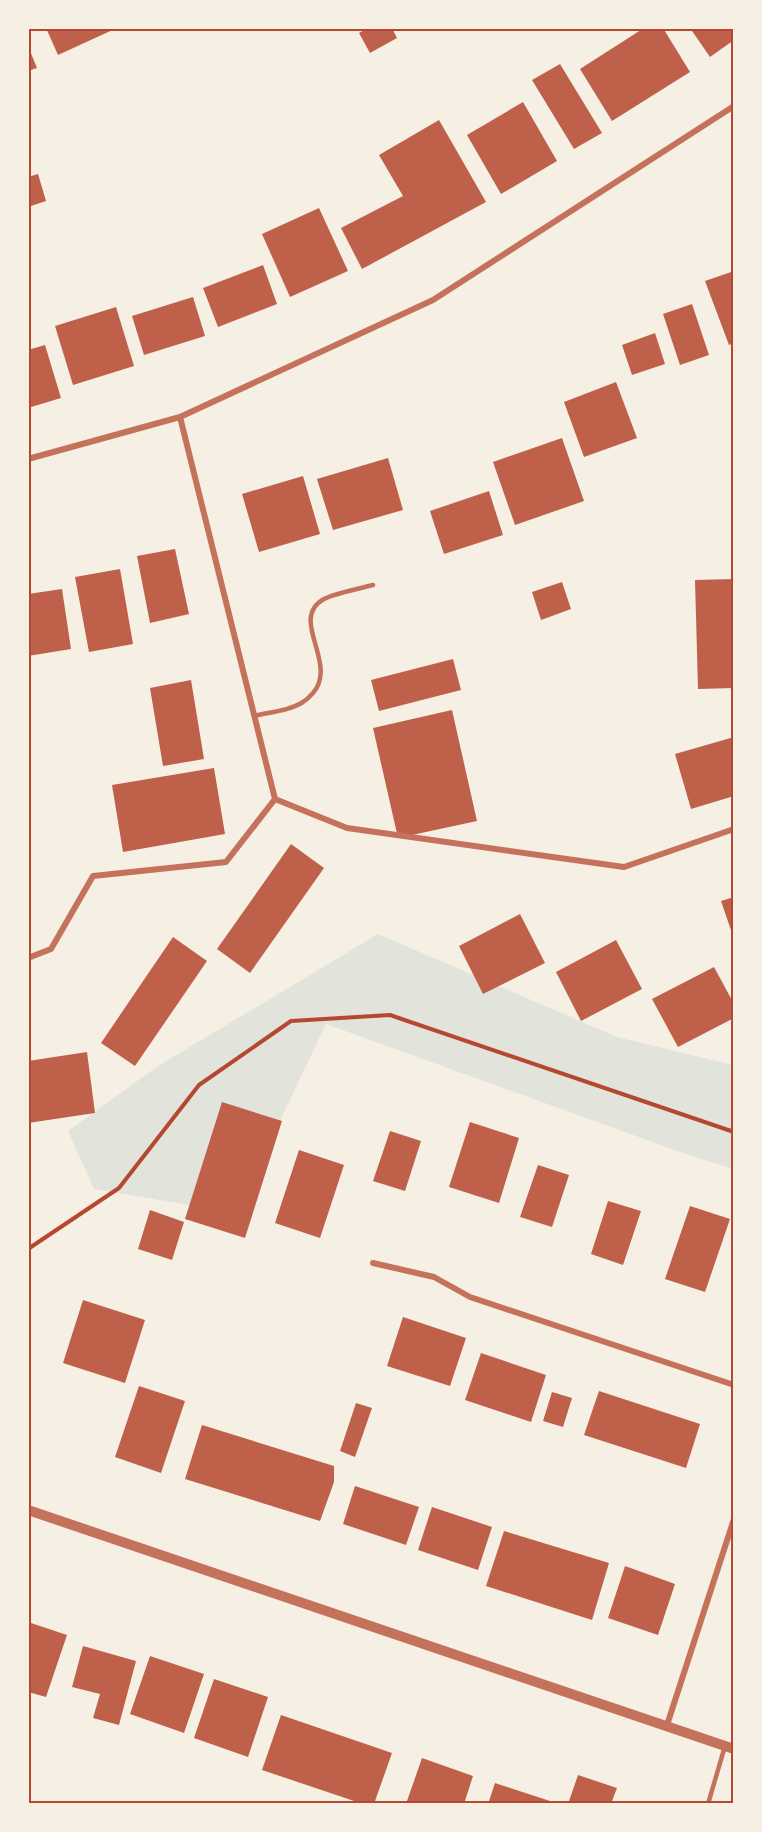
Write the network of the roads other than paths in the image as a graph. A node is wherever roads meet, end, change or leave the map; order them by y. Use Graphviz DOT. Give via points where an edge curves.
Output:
graph roads {
  1 [pos="734,106"];
  2 [pos="180,417"];
  3 [pos="28,459"];
  4 [pos="373,585"];
  5 [pos="254,716"];
  6 [pos="275,800"];
  7 [pos="734,829"];
  8 [pos="28,958"];
  9 [pos="373,1263"];
  10 [pos="734,1385"];
  11 [pos="28,1510"];
  12 [pos="734,1519"];
  13 [pos="667,1725"];
  14 [pos="729,1747"];
  15 [pos="708,1803"];
  1 -- 2 [label="street" via="433,300"];
  2 -- 3 [label="street"];
  2 -- 5 [label="street"];
  4 -- 5 [label="lane" via="324,599 312,610 310,624 322,668 318,687 305,702"];
  5 -- 6 [label="street"];
  6 -- 7 [label="street" via="347,828 624,867"];
  6 -- 8 [label="street" via="226,862 93,876 51,949"];
  9 -- 10 [label="street" via="434,1277 470,1297"];
  11 -- 13 [label="street"];
  12 -- 13 [label="street"];
  13 -- 14 [label="street"];
  14 -- 15 [label="lane"];
}
